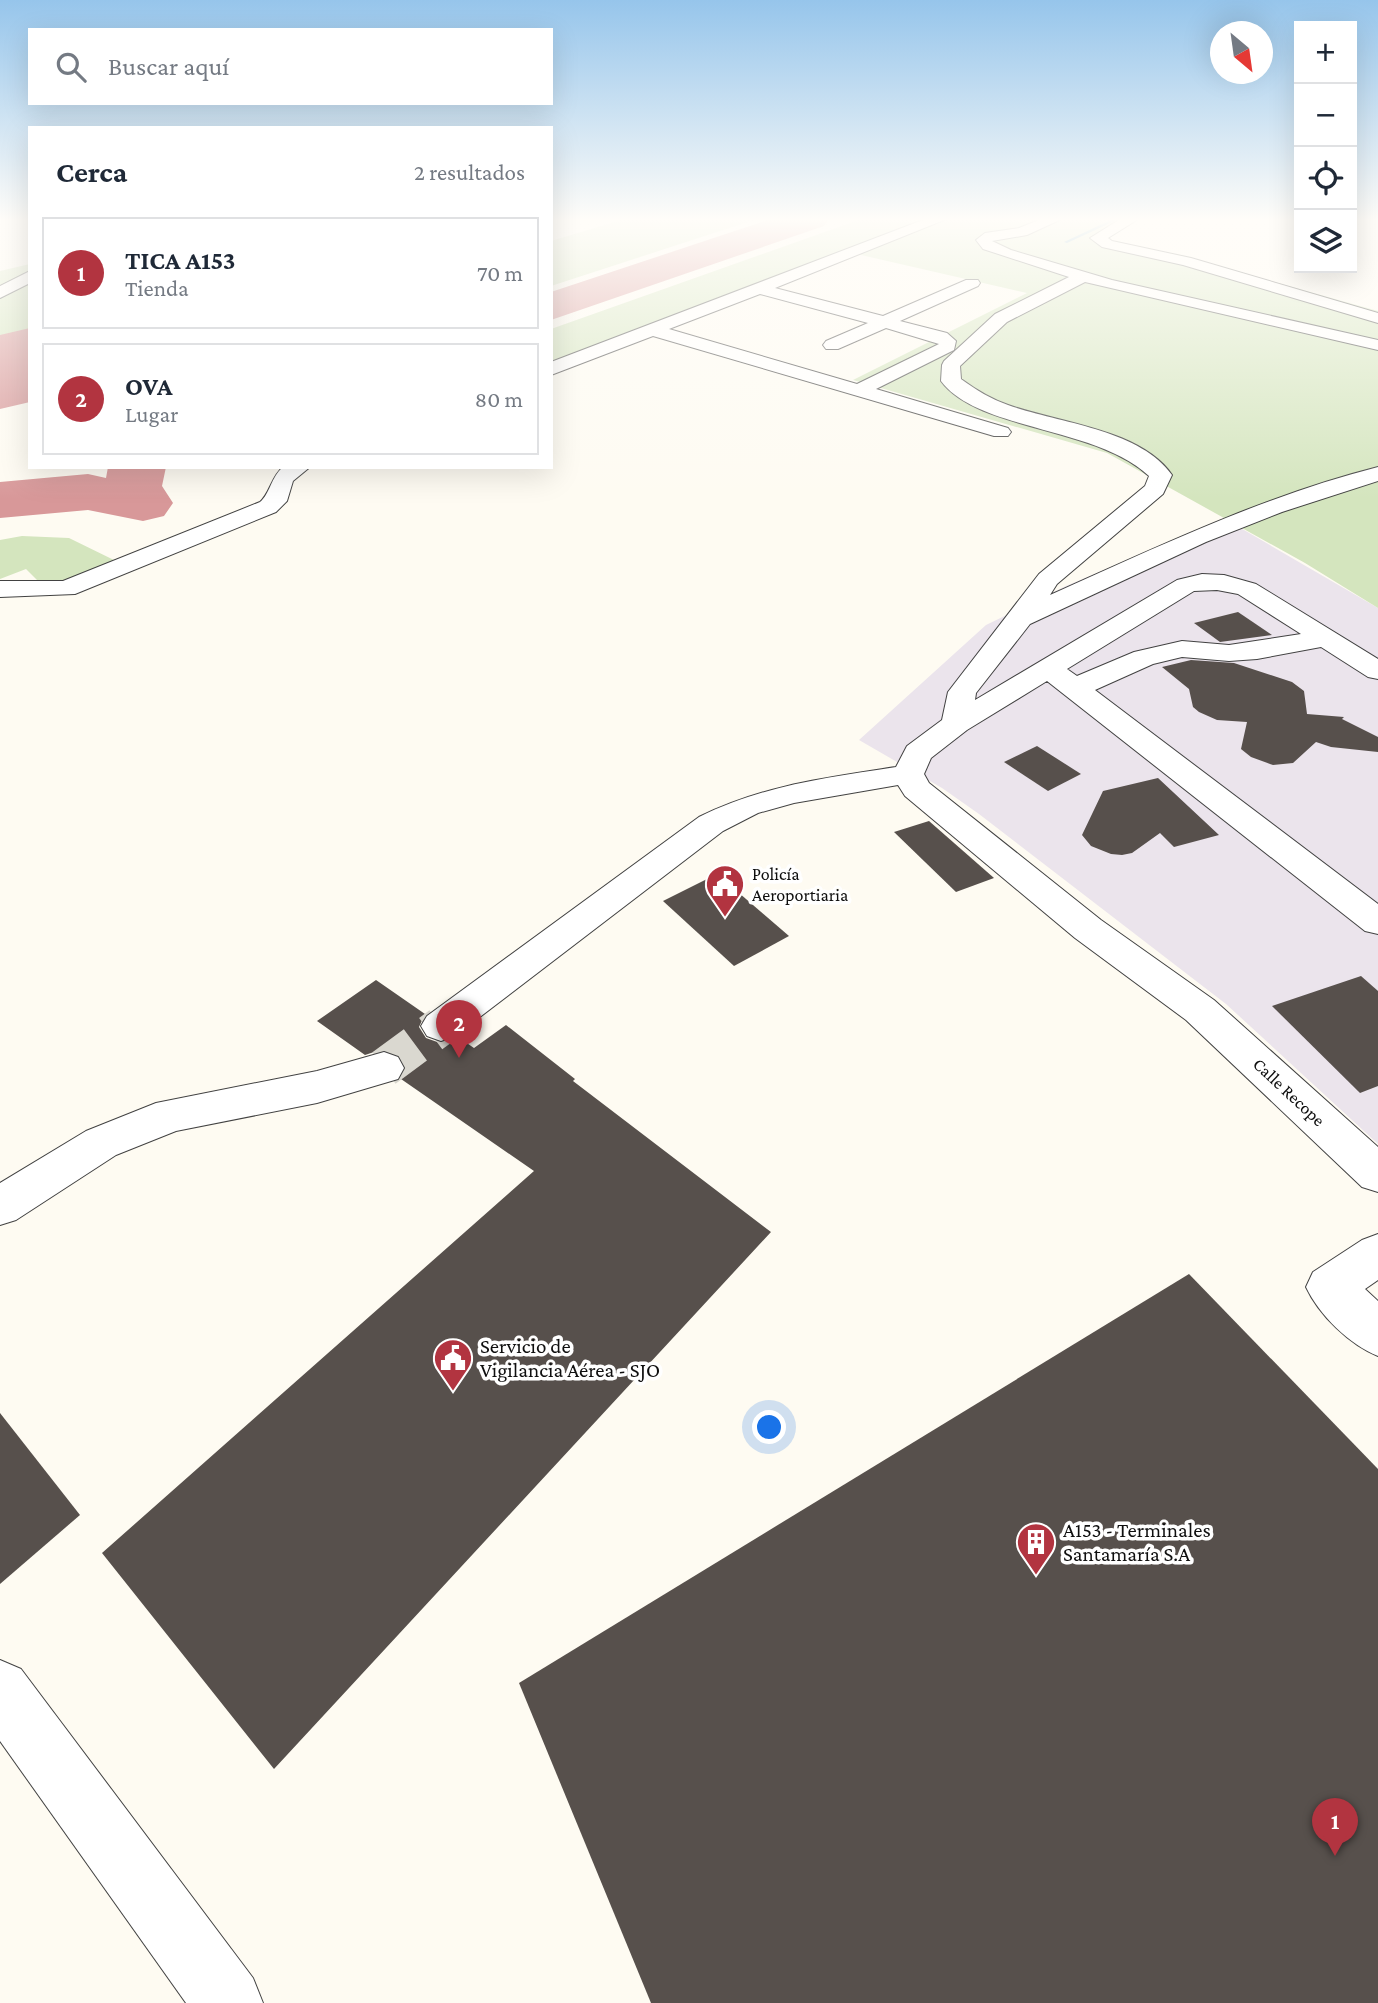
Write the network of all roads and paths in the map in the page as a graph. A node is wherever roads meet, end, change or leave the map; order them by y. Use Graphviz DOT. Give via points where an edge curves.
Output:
graph roads {
  1 [pos="701,311"];
  2 [pos="844,311"];
  3 [pos="908,311"];
  4 [pos="1014,311"];
  5 [pos="1224,311"];
  6 [pos="1356,311"];
  7 [pos="1378,318"];
  8 [pos="884,322"];
  9 [pos="652,330"];
  10 [pos="832,345"];
  11 [pos="1378,345"];
  12 [pos="553,368"];
  13 [pos="860,390"];
  14 [pos="1025,439"];
  15 [pos="1118,467"];
  16 [pos="296,469"];
  17 [pos="1378,474"];
  18 [pos="1155,489"];
  19 [pos="0,589"];
  20 [pos="1021,618"];
  21 [pos="1325,638"];
  22 [pos="1048,667"];
  23 [pos="1378,671"];
  24 [pos="1074,688"];
  25 [pos="956,724"];
  26 [pos="908,774"];
  27 [pos="1378,922"];
  28 [pos="441,1026"];
  29 [pos="384,1068"];
  30 [pos="1376,1170"];
  31 [pos="0,1206"];
  32 [pos="1378,1254"];
  33 [pos="1378,1333"];
  34 [pos="0,1690"];
  35 [pos="228,2003"];
  1 -- 9 [label="lane"];
  2 -- 8 [label="lane"];
  3 -- 8 [label="lane"];
  4 -- 18 [label="lane" via="951,365 951,381 984,404 1116,445 1151,462 1161,475"];
  5 -- 11 [label="lane"];
  6 -- 7 [label="lane"];
  8 -- 10 [label="lane"];
  8 -- 13 [label="lane" via="941,337 948,346"];
  9 -- 12 [label="lane"];
  9 -- 13 [label="lane"];
  13 -- 14 [label="lane"];
  15 -- 18 [label="lane" via="1149,481"];
  16 -- 19 [label="lane" via="284,477 276,501 268,507 66,589"];
  17 -- 20 [label="lane" via="1198,537"];
  18 -- 20 [label="lane" via="1048,579"];
  20 -- 25 [label="lane" via="962,692"];
  21 -- 22 [label="lane" via="1247,589 1205,580 1186,585"];
  21 -- 23 [label="lane"];
  21 -- 24 [label="lane" via="1257,651 1182,649 1144,658"];
  22 -- 24 [label="lane"];
  22 -- 25 [label="lane"];
  24 -- 27 [label="lane"];
  25 -- 26 [label="lane" via="918,753"];
  26 -- 28 [label="lane" via="792,794 747,806 711,824"];
  26 -- 30 [label="lane, Calle Recope" via="916,789 1088,929 1200,1010"];
  29 -- 31 [label="lane" via="317,1087 171,1115 101,1143"];
  32 -- 33 [label="lane" via="1330,1287"];
  34 -- 35 [label="lane"];
}
